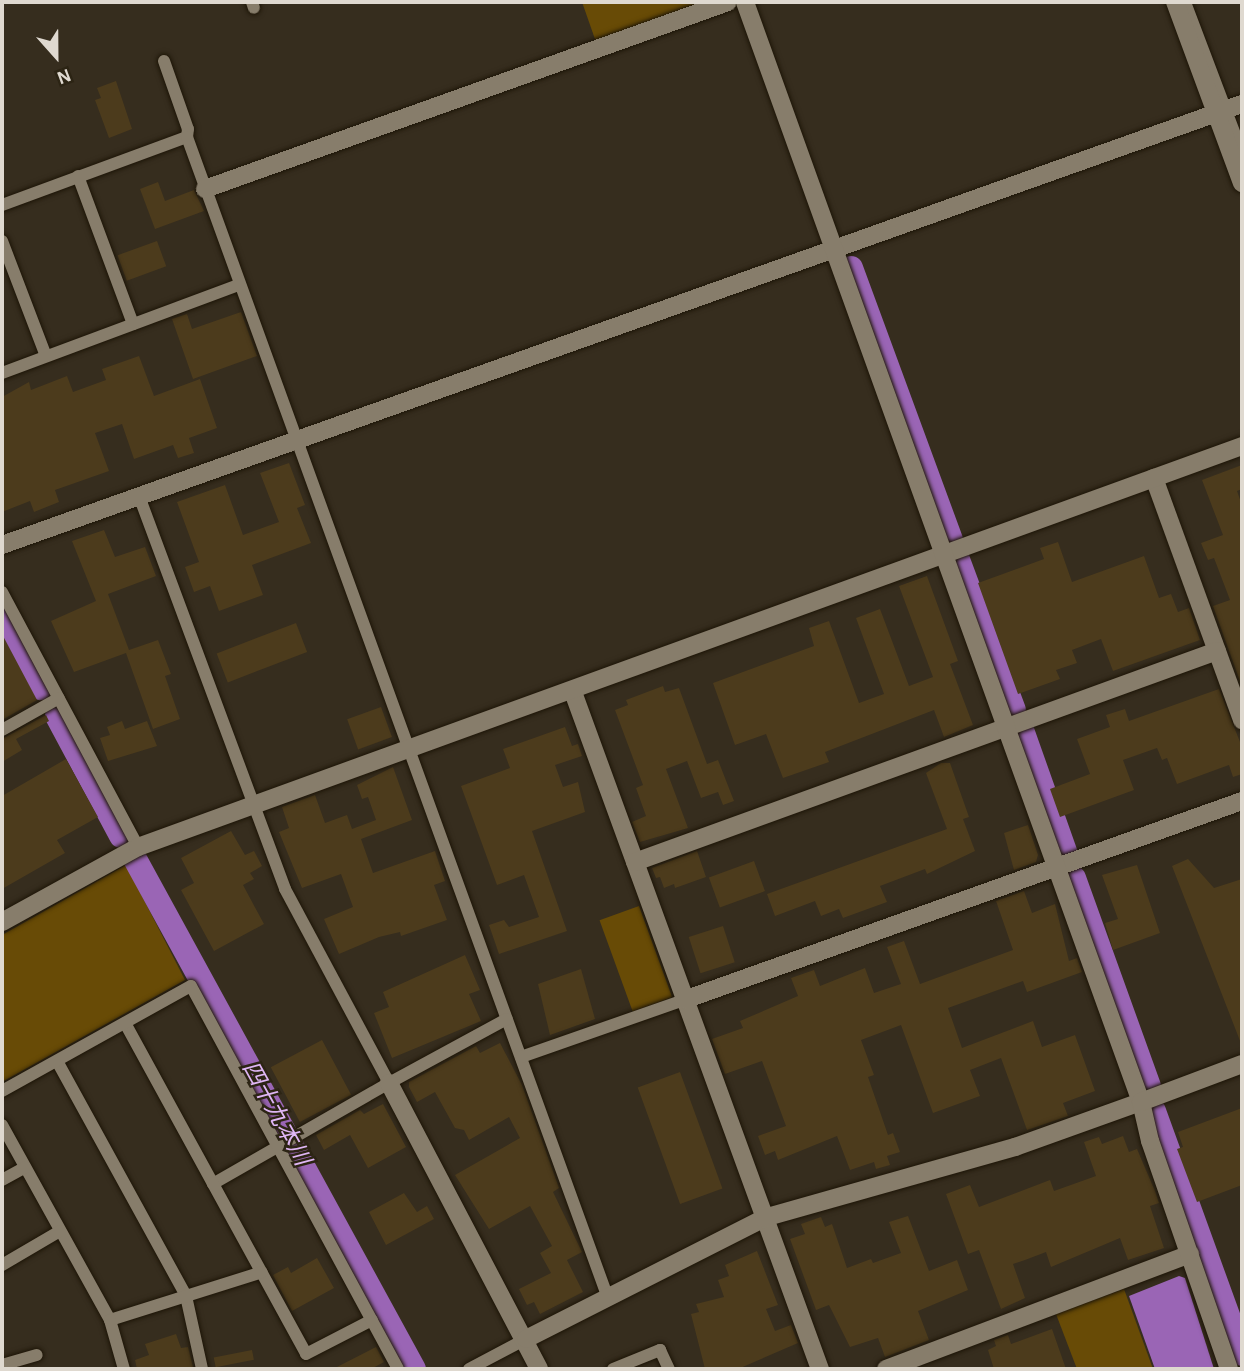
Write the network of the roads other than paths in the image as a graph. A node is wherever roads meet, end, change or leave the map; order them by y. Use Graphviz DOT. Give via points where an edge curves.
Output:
graph roads {
  1 [pos="729,2"];
  2 [pos="746,2"];
  3 [pos="1175,2"];
  4 [pos="1185,2"];
  5 [pos="164,61"];
  6 [pos="1242,104"];
  7 [pos="1220,112"];
  8 [pos="187,137"];
  9 [pos="1242,153"];
  10 [pos="78,176"];
  11 [pos="1242,183"];
  12 [pos="205,189"];
  13 [pos="2,205"];
  14 [pos="2,241"];
  15 [pos="834,248"];
  16 [pos="239,285"];
  17 [pos="133,324"];
  18 [pos="46,356"];
  19 [pos="2,373"];
  20 [pos="297,443"];
  21 [pos="1242,446"];
  22 [pos="1154,478"];
  23 [pos="139,496"];
  24 [pos="2,545"];
  25 [pos="943,556"];
  26 [pos="2,592"];
  27 [pos="1217,651"];
  28 [pos="573,692"];
  29 [pos="59,698"];
  30 [pos="1242,720"];
  31 [pos="1005,726"];
  32 [pos="2,730"];
  33 [pos="408,750"];
  34 [pos="1242,801"];
  35 [pos="254,805"];
  36 [pos="138,847"];
  37 [pos="635,862"];
  38 [pos="1057,870"];
  39 [pos="2,922"];
  40 [pos="684,1000"];
  41 [pos="507,1019"];
  42 [pos="125,1023"];
  43 [pos="522,1057"];
  44 [pos="57,1060"];
  45 [pos="1242,1065"];
  46 [pos="389,1083"];
  47 [pos="2,1091"];
  48 [pos="1141,1102"];
  49 [pos="2,1125"];
  50 [pos="280,1145"];
  51 [pos="25,1167"];
  52 [pos="2,1180"];
  53 [pos="213,1184"];
  54 [pos="764,1218"];
  55 [pos="60,1231"];
  56 [pos="1191,1254"];
  57 [pos="2,1265"];
  58 [pos="262,1272"];
  59 [pos="186,1296"];
  60 [pos="608,1298"];
  61 [pos="110,1320"];
  62 [pos="372,1320"];
  63 [pos="526,1339"];
  64 [pos="37,1354"];
  65 [pos="2,1365"];
  66 [pos="124,1369"];
  67 [pos="202,1369"];
  68 [pos="398,1369"];
  69 [pos="469,1369"];
  70 [pos="539,1369"];
  71 [pos="613,1369"];
  72 [pos="669,1369"];
  73 [pos="820,1369"];
  74 [pos="886,1369"];
  75 [pos="1229,1369"];
  1 -- 12 [label="street"];
  2 -- 15 [label="street"];
  3 -- 7 [label="street"];
  4 -- 7 [label="street"];
  5 -- 8 [label="street"];
  6 -- 7 [label="street"];
  7 -- 9 [label="street"];
  7 -- 11 [label="street"];
  7 -- 15 [label="street"];
  8 -- 10 [label="street"];
  8 -- 12 [label="street"];
  10 -- 13 [label="street"];
  10 -- 17 [label="street"];
  12 -- 16 [label="street"];
  14 -- 18 [label="street"];
  15 -- 20 [label="street"];
  15 -- 25 [label="street"];
  16 -- 17 [label="street"];
  16 -- 20 [label="street"];
  17 -- 18 [label="street"];
  18 -- 19 [label="street"];
  20 -- 23 [label="street"];
  20 -- 33 [label="street"];
  21 -- 22 [label="street"];
  22 -- 25 [label="street"];
  22 -- 27 [label="street"];
  23 -- 24 [label="street"];
  23 -- 35 [label="street"];
  25 -- 28 [label="street"];
  25 -- 31 [label="street"];
  26 -- 29 [label="street"];
  27 -- 30 [label="street"];
  27 -- 31 [label="street"];
  28 -- 33 [label="street"];
  28 -- 37 [label="street"];
  29 -- 32 [label="street"];
  29 -- 36 [label="street"];
  31 -- 37 [label="street"];
  31 -- 38 [label="street"];
  33 -- 35 [label="street"];
  33 -- 41 [label="street"];
  34 -- 38 [label="street"];
  35 -- 36 [label="street"];
  35 -- 46 [label="street" via="285,889"];
  36 -- 39 [label="street"];
  37 -- 40 [label="street"];
  38 -- 40 [label="street"];
  38 -- 48 [label="street"];
  40 -- 43 [label="street"];
  40 -- 54 [label="street"];
  41 -- 43 [label="street"];
  41 -- 46 [label="street"];
  42 -- 44 [label="street"];
  42 -- 50 [label="street" via="191,986"];
  42 -- 53 [label="street"];
  43 -- 60 [label="street"];
  44 -- 47 [label="street"];
  44 -- 59 [label="street"];
  45 -- 48 [label="street"];
  46 -- 50 [label="street"];
  46 -- 63 [label="street"];
  48 -- 54 [label="street" via="1015,1147"];
  48 -- 56 [label="street" via="1150,1142"];
  49 -- 51 [label="street"];
  50 -- 53 [label="street"];
  50 -- 62 [label="street"];
  51 -- 52 [label="street"];
  51 -- 55 [label="street"];
  53 -- 58 [label="street"];
  54 -- 60 [label="street"];
  54 -- 73 [label="street"];
  55 -- 57 [label="street"];
  55 -- 61 [label="street"];
  56 -- 74 [label="street"];
  56 -- 75 [label="street"];
  58 -- 59 [label="street"];
  58 -- 62 [label="street" via="306,1354"];
  59 -- 61 [label="street"];
  59 -- 67 [label="street"];
  60 -- 63 [label="street"];
  61 -- 66 [label="street"];
  62 -- 68 [label="street"];
  63 -- 69 [label="street"];
  63 -- 70 [label="street"];
  64 -- 65 [label="street"];
  71 -- 72 [label="street" via="660,1350"];
}
